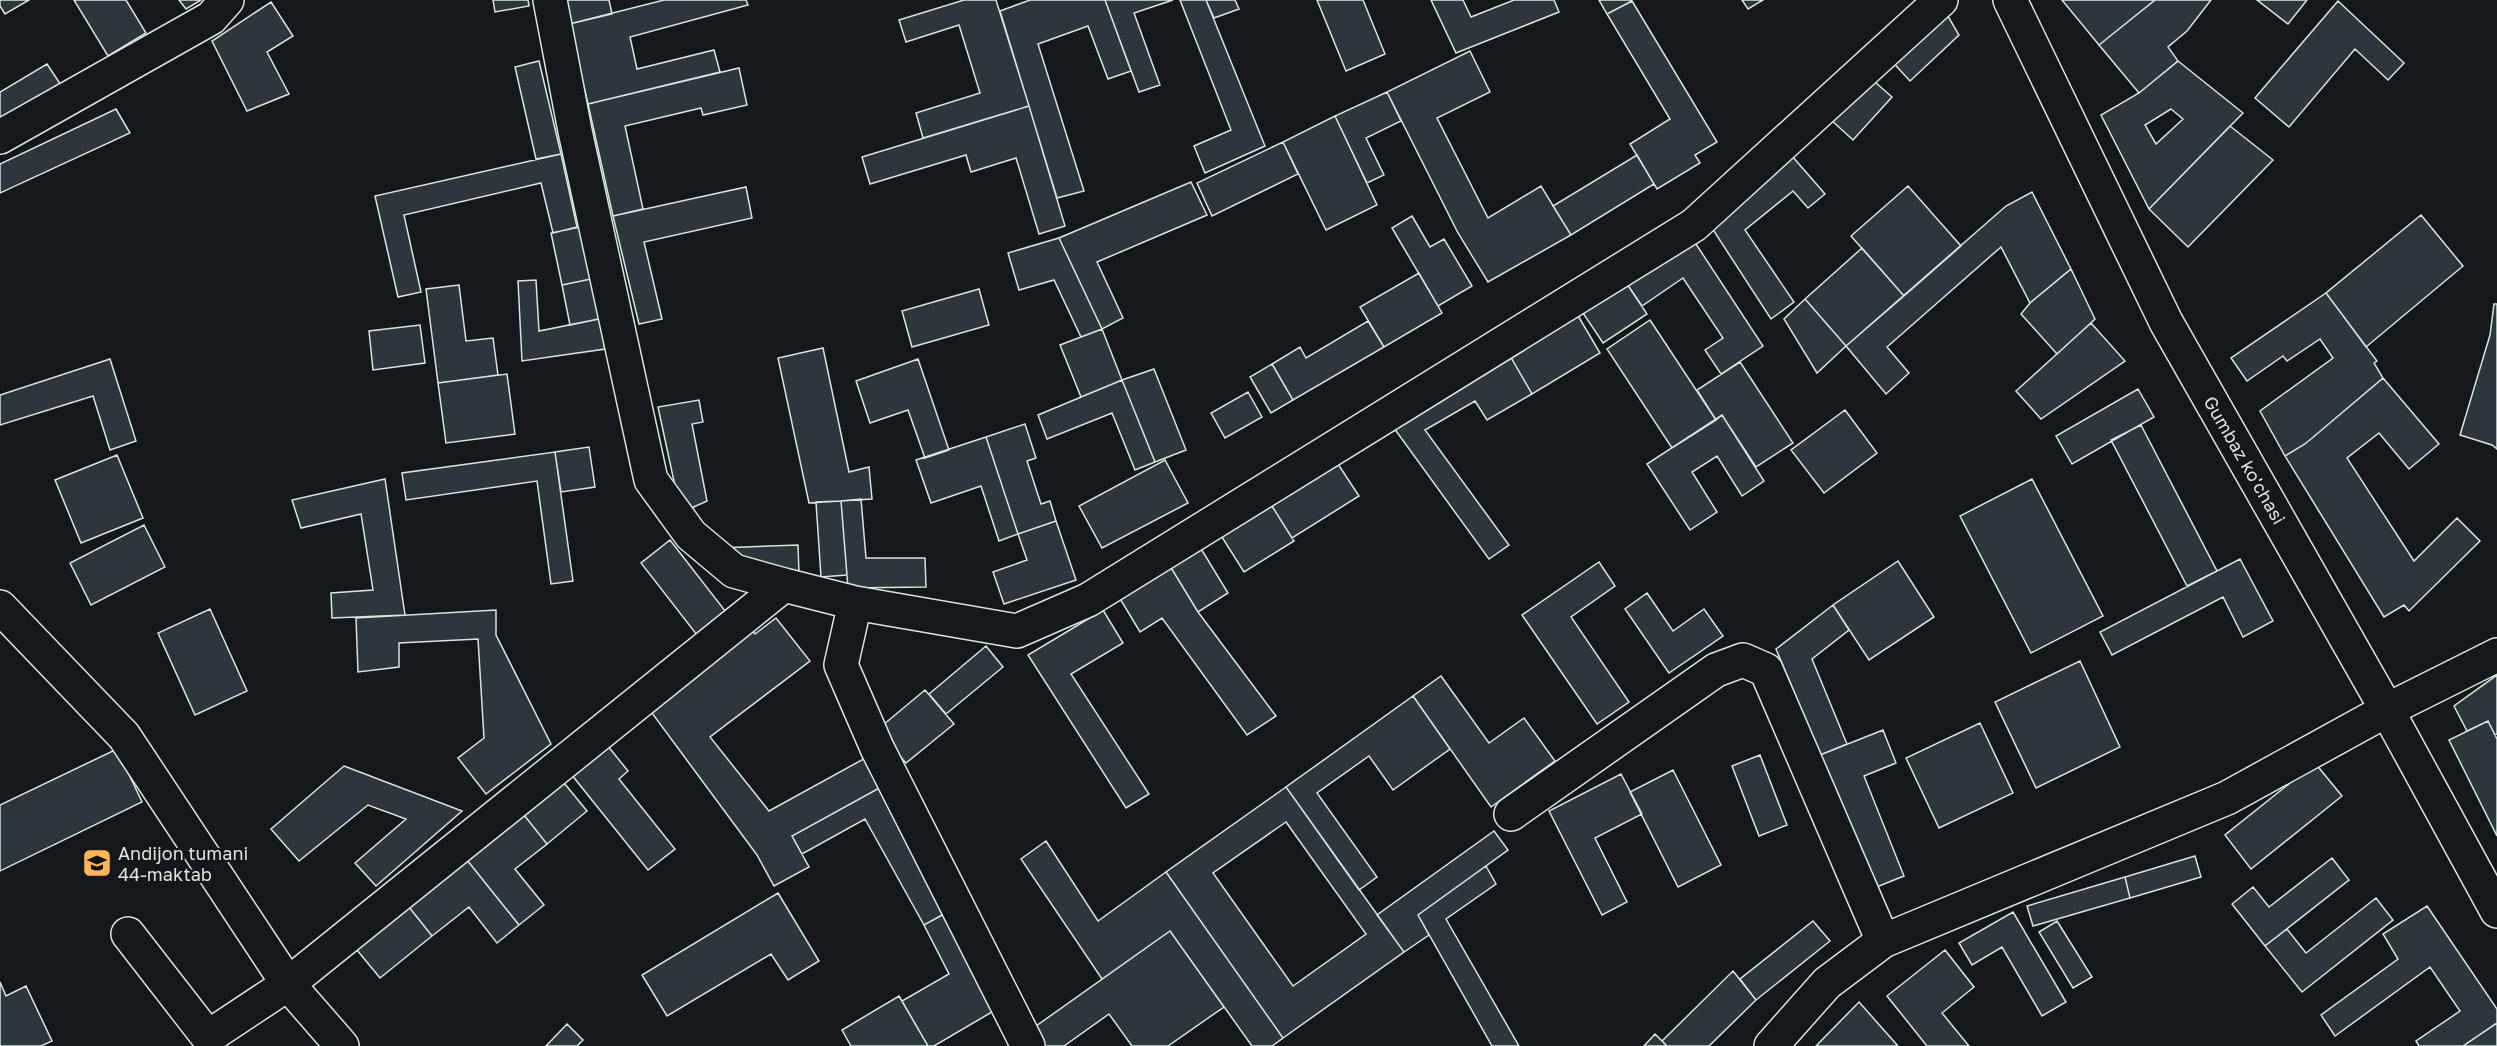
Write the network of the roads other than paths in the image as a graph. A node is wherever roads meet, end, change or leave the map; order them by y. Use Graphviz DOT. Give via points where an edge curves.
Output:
graph roads {
  1 [pos="227,0"];
  2 [pos="550,0"];
  3 [pos="1941,0"];
  4 [pos="2010,0"];
  5 [pos="0,137"];
  6 [pos="784,585"];
  7 [pos="855,603"];
  8 [pos="0,607"];
  9 [pos="2497,655"];
  10 [pos="2386,710"];
  11 [pos="1511,814"];
  12 [pos="2497,911"];
  13 [pos="128,934"];
  14 [pos="1883,941"];
  15 [pos="288,984"];
  16 [pos="342,1046"];
  17 [pos="1028,1046"];
  18 [pos="1771,1046"];
  1 -- 5 [label="street" via="211,18"];
  2 -- 6 [label="street" via="651,480 691,535 734,571"];
  3 -- 7 [label="street" via="1694,225 1088,600 1017,631"];
  4 -- 10 [label="street, Gumbaz ko'chasi" via="2166,322"];
  6 -- 7 [label="street"];
  6 -- 15 [label="street"];
  7 -- 17 [label="street" via="841,665 877,748"];
  8 -- 15 [label="street" via="124,736"];
  9 -- 10 [label="street"];
  10 -- 12 [label="street, Gumbaz ko'chasi"];
  10 -- 14 [label="street" via="2227,798"];
  11 -- 14 [label="street" via="1716,670 1743,660 1766,670"];
  13 -- 15 [label="street" via="208,1037"];
  14 -- 18 [label="street" via="1827,983"];
  15 -- 16 [label="street"];
}
